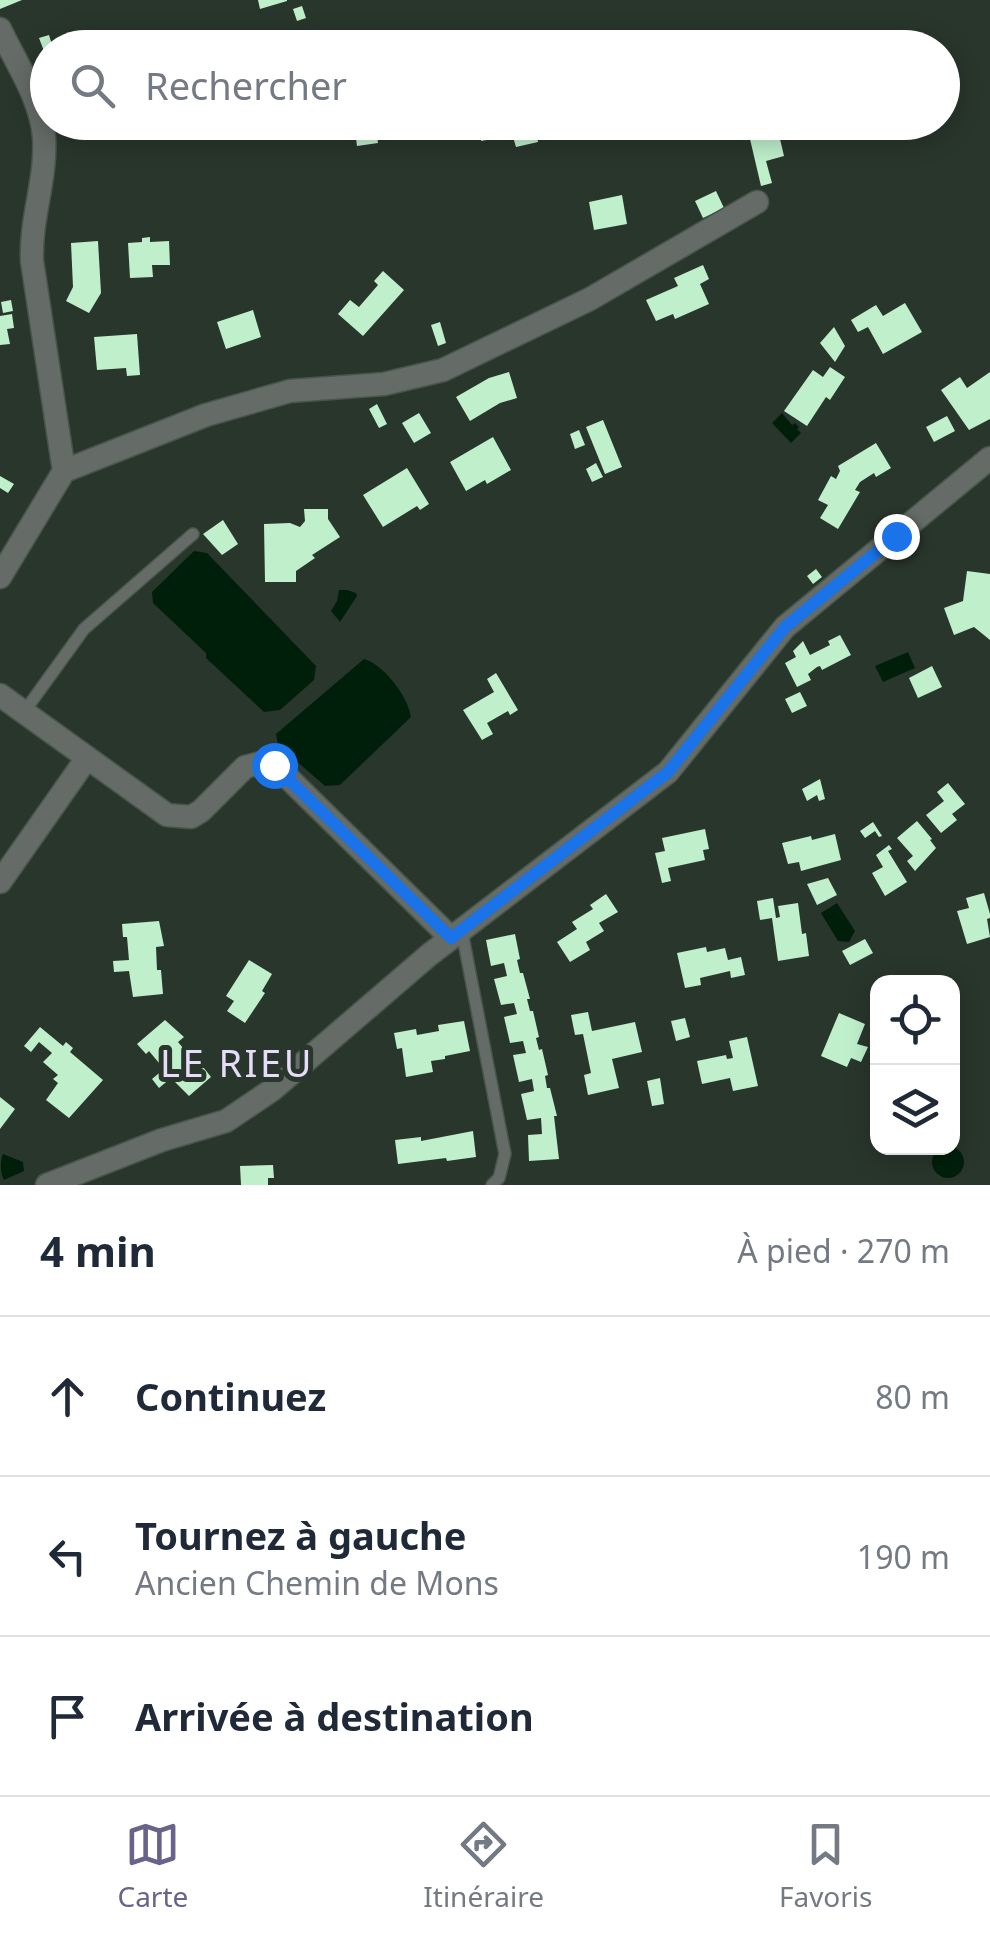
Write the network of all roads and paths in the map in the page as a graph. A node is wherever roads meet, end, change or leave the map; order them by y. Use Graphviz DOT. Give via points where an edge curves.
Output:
graph roads {
  1 [pos="0,29"];
  2 [pos="30,90"];
  3 [pos="44,140"];
  4 [pos="757,202"];
  5 [pos="990,458"];
  6 [pos="64,471"];
  7 [pos="193,534"];
  8 [pos="0,577"];
  9 [pos="0,695"];
  10 [pos="24,712"];
  11 [pos="87,758"];
  12 [pos="0,882"];
  13 [pos="456,934"];
  14 [pos="47,1185"];
  15 [pos="492,1185"];
  1 -- 2 [label="street"];
  3 -- 6 [label="street" via="32,261"];
  4 -- 6 [label="street" via="590,298 443,370 384,384 290,391 206,415"];
  5 -- 13 [label="street" via="785,627 668,772"];
  6 -- 8 [label="street"];
  7 -- 10 [label="lane" via="84,628"];
  9 -- 10 [label="street"];
  10 -- 11 [label="street"];
  11 -- 12 [label="street"];
  11 -- 13 [label="street" via="167,815 191,817 245,767 274,765"];
  13 -- 14 [label="street" via="226,1121"];
  13 -- 15 [label="lane" via="505,1154"];
}
